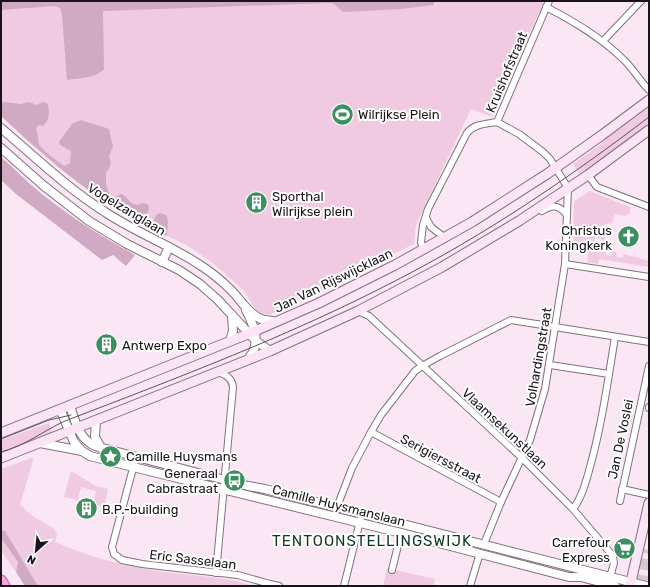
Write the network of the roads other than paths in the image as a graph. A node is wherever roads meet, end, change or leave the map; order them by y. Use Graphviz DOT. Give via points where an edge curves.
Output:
graph roads {
  1 [pos="641,1"];
  2 [pos="547,4"];
  3 [pos="603,41"];
  4 [pos="649,90"];
  5 [pos="649,100"];
  6 [pos="497,122"];
  7 [pos="1,128"];
  8 [pos="649,130"];
  9 [pos="1,148"];
  10 [pos="556,168"];
  11 [pos="588,175"];
  12 [pos="568,188"];
  13 [pos="649,207"];
  14 [pos="532,213"];
  15 [pos="567,215"];
  16 [pos="426,218"];
  17 [pos="445,238"];
  18 [pos="169,248"];
  19 [pos="423,250"];
  20 [pos="162,262"];
  21 [pos="565,264"];
  22 [pos="649,277"];
  23 [pos="244,305"];
  24 [pos="358,311"];
  25 [pos="232,315"];
  26 [pos="276,322"];
  27 [pos="555,327"];
  28 [pos="252,332"];
  29 [pos="615,337"];
  30 [pos="230,341"];
  31 [pos="256,341"];
  32 [pos="649,342"];
  33 [pos="270,351"];
  34 [pos="248,360"];
  35 [pos="550,365"];
  36 [pos="422,366"];
  37 [pos="649,366"];
  38 [pos="218,372"];
  39 [pos="609,374"];
  40 [pos="646,396"];
  41 [pos="70,406"];
  42 [pos="60,409"];
  43 [pos="96,420"];
  44 [pos="74,429"];
  45 [pos="371,432"];
  46 [pos="1,433"];
  47 [pos="40,443"];
  48 [pos="102,448"];
  49 [pos="82,451"];
  50 [pos="136,457"];
  51 [pos="1,458"];
  52 [pos="522,458"];
  53 [pos="133,467"];
  54 [pos="224,480"];
  55 [pos="622,489"];
  56 [pos="223,490"];
  57 [pos="649,495"];
  58 [pos="620,501"];
  59 [pos="501,502"];
  60 [pos="649,503"];
  61 [pos="337,507"];
  62 [pos="573,510"];
  63 [pos="362,513"];
  64 [pos="360,522"];
  65 [pos="401,533"];
  66 [pos="484,544"];
  67 [pos="480,553"];
  68 [pos="392,570"];
  69 [pos="216,573"];
  70 [pos="1,581"];
  71 [pos="610,583"];
  72 [pos="630,584"];
  73 [pos="271,585"];
  74 [pos="4,586"];
  75 [pos="279,586"];
  76 [pos="344,586"];
  77 [pos="470,586"];
  78 [pos="646,586"];
  1 -- 3 [label="street"];
  2 -- 3 [label="street"];
  2 -- 6 [label="street, Kruishofstraat"];
  3 -- 4 [label="street"];
  5 -- 10 [label="main road, Jan Van Rijswijcklaan"];
  6 -- 10 [label="street" via="536,146"];
  6 -- 16 [label="street, Kruishofstraat" via="476,125 466,133 428,209"];
  7 -- 18 [label="street, Vogelzanglaan" via="104,212"];
  8 -- 11 [label="main road"];
  9 -- 20 [label="street, Vogelzanglaan" via="48,190 89,221"];
  10 -- 12 [label="street"];
  10 -- 17 [label="main road, Jan Van Rijswijcklaan"];
  11 -- 12 [label="main road"];
  11 -- 13 [label="street" via="597,187"];
  12 -- 14 [label="main road"];
  12 -- 15 [label="street, Volhardingstraat"];
  14 -- 15 [label="street" via="537,214 547,207 555,206"];
  14 -- 24 [label="main road" via="442,267"];
  15 -- 21 [label="street, Volhardingstraat"];
  16 -- 17 [label="street" via="431,227"];
  16 -- 19 [label="street, Kruishofstraat" via="421,242"];
  17 -- 19 [label="main road, Jan Van Rijswijcklaan"];
  18 -- 20 [label="street"];
  18 -- 23 [label="street, Vogelzanglaan" via="186,256 218,278"];
  19 -- 26 [label="main road, Jan Van Rijswijcklaan" via="342,292"];
  20 -- 25 [label="street, Vogelzanglaan" via="200,284"];
  21 -- 22 [label="street"];
  21 -- 27 [label="street, Volhardingstraat"];
  23 -- 26 [label="street, Vogelzanglaan" via="258,318"];
  23 -- 28 [label="street, Vogelzanglaan"];
  24 -- 33 [label="main road"];
  24 -- 36 [label="street, Vlaamsekunstlaan" via="369,316"];
  25 -- 28 [label="street, Vogelzanglaan"];
  25 -- 30 [label="street" via="233,331"];
  26 -- 28 [label="main road, Jan Van Rijswijcklaan"];
  27 -- 29 [label="street"];
  27 -- 35 [label="street, Volhardingstraat"];
  27 -- 36 [label="street" via="511,320"];
  28 -- 30 [label="main road, Jan Van Rijswijcklaan"];
  28 -- 31 [label="street, Vogelzanglaan"];
  29 -- 32 [label="street"];
  29 -- 39 [label="street"];
  30 -- 41 [label="main road, Jan Van Rijswijcklaan"];
  31 -- 33 [label="street, Vogelzanglaan"];
  31 -- 34 [label="street"];
  33 -- 34 [label="main road"];
  34 -- 38 [label="main road"];
  35 -- 39 [label="street"];
  35 -- 52 [label="street, Volhardingstraat" via="539,414"];
  36 -- 45 [label="street" via="393,399"];
  36 -- 52 [label="street, Vlaamsekunstlaan"];
  37 -- 40 [label="street, Jan De Voslei"];
  38 -- 43 [label="main road"];
  38 -- 54 [label="street" via="228,377 233,388"];
  39 -- 62 [label="street" via="595,449 579,501"];
  40 -- 55 [label="street, Jan De Voslei"];
  41 -- 42 [label="main road, Jan Van Rijswijcklaan"];
  41 -- 44 [label="street, Camille Huysmanslaan"];
  42 -- 44 [label="street, Camille Huysmanslaan"];
  42 -- 46 [label="main road, Jan Van Rijswijcklaan"];
  43 -- 44 [label="main road"];
  43 -- 48 [label="street" via="95,437"];
  44 -- 47 [label="main road"];
  44 -- 48 [label="street, Camille Huysmanslaan" via="85,440"];
  44 -- 49 [label="street, Camille Huysmanslaan" via="74,442"];
  45 -- 59 [label="street, Serigiersstraat"];
  45 -- 61 [label="street" via="352,468"];
  47 -- 49 [label="street, Camille Huysmanslaan"];
  47 -- 51 [label="main road"];
  48 -- 50 [label="street, Camille Huysmanslaan"];
  49 -- 53 [label="street, Camille Huysmanslaan" via="90,456"];
  50 -- 53 [label="street"];
  50 -- 54 [label="street, Camille Huysmanslaan"];
  52 -- 59 [label="street, Volhardingstraat"];
  52 -- 62 [label="street, Vlaamsekunstlaan"];
  53 -- 56 [label="street, Camille Huysmanslaan"];
  53 -- 69 [label="street, Eric Sasselaan" via="112,548 114,554 122,560 142,564"];
  54 -- 56 [label="street"];
  54 -- 61 [label="street, Camille Huysmanslaan"];
  55 -- 57 [label="street, Jan De Voslei"];
  55 -- 58 [label="street, Jan De Voslei"];
  56 -- 64 [label="street, Camille Huysmanslaan"];
  56 -- 69 [label="street"];
  59 -- 66 [label="street, Volhardingstraat"];
  60 -- 72 [label="main road"];
  61 -- 63 [label="street, Camille Huysmanslaan"];
  62 -- 71 [label="street, Vlaamsekunstlaan" via="613,556"];
  63 -- 64 [label="street"];
  63 -- 66 [label="street, Camille Huysmanslaan"];
  64 -- 65 [label="street, Camille Huysmanslaan"];
  64 -- 76 [label="street"];
  65 -- 67 [label="street, Camille Huysmanslaan"];
  65 -- 68 [label="street"];
  66 -- 71 [label="street, Camille Huysmanslaan"];
  67 -- 71 [label="street, Camille Huysmanslaan" via="569,577"];
  67 -- 77 [label="street"];
  69 -- 73 [label="street, Eric Sasselaan"];
  70 -- 74 [label="highway"];
  71 -- 72 [label="street, Camille Huysmanslaan"];
  72 -- 78 [label="street, Camille Huysmanslaan"];
  73 -- 75 [label="street, Eric Sasselaan"];
}
